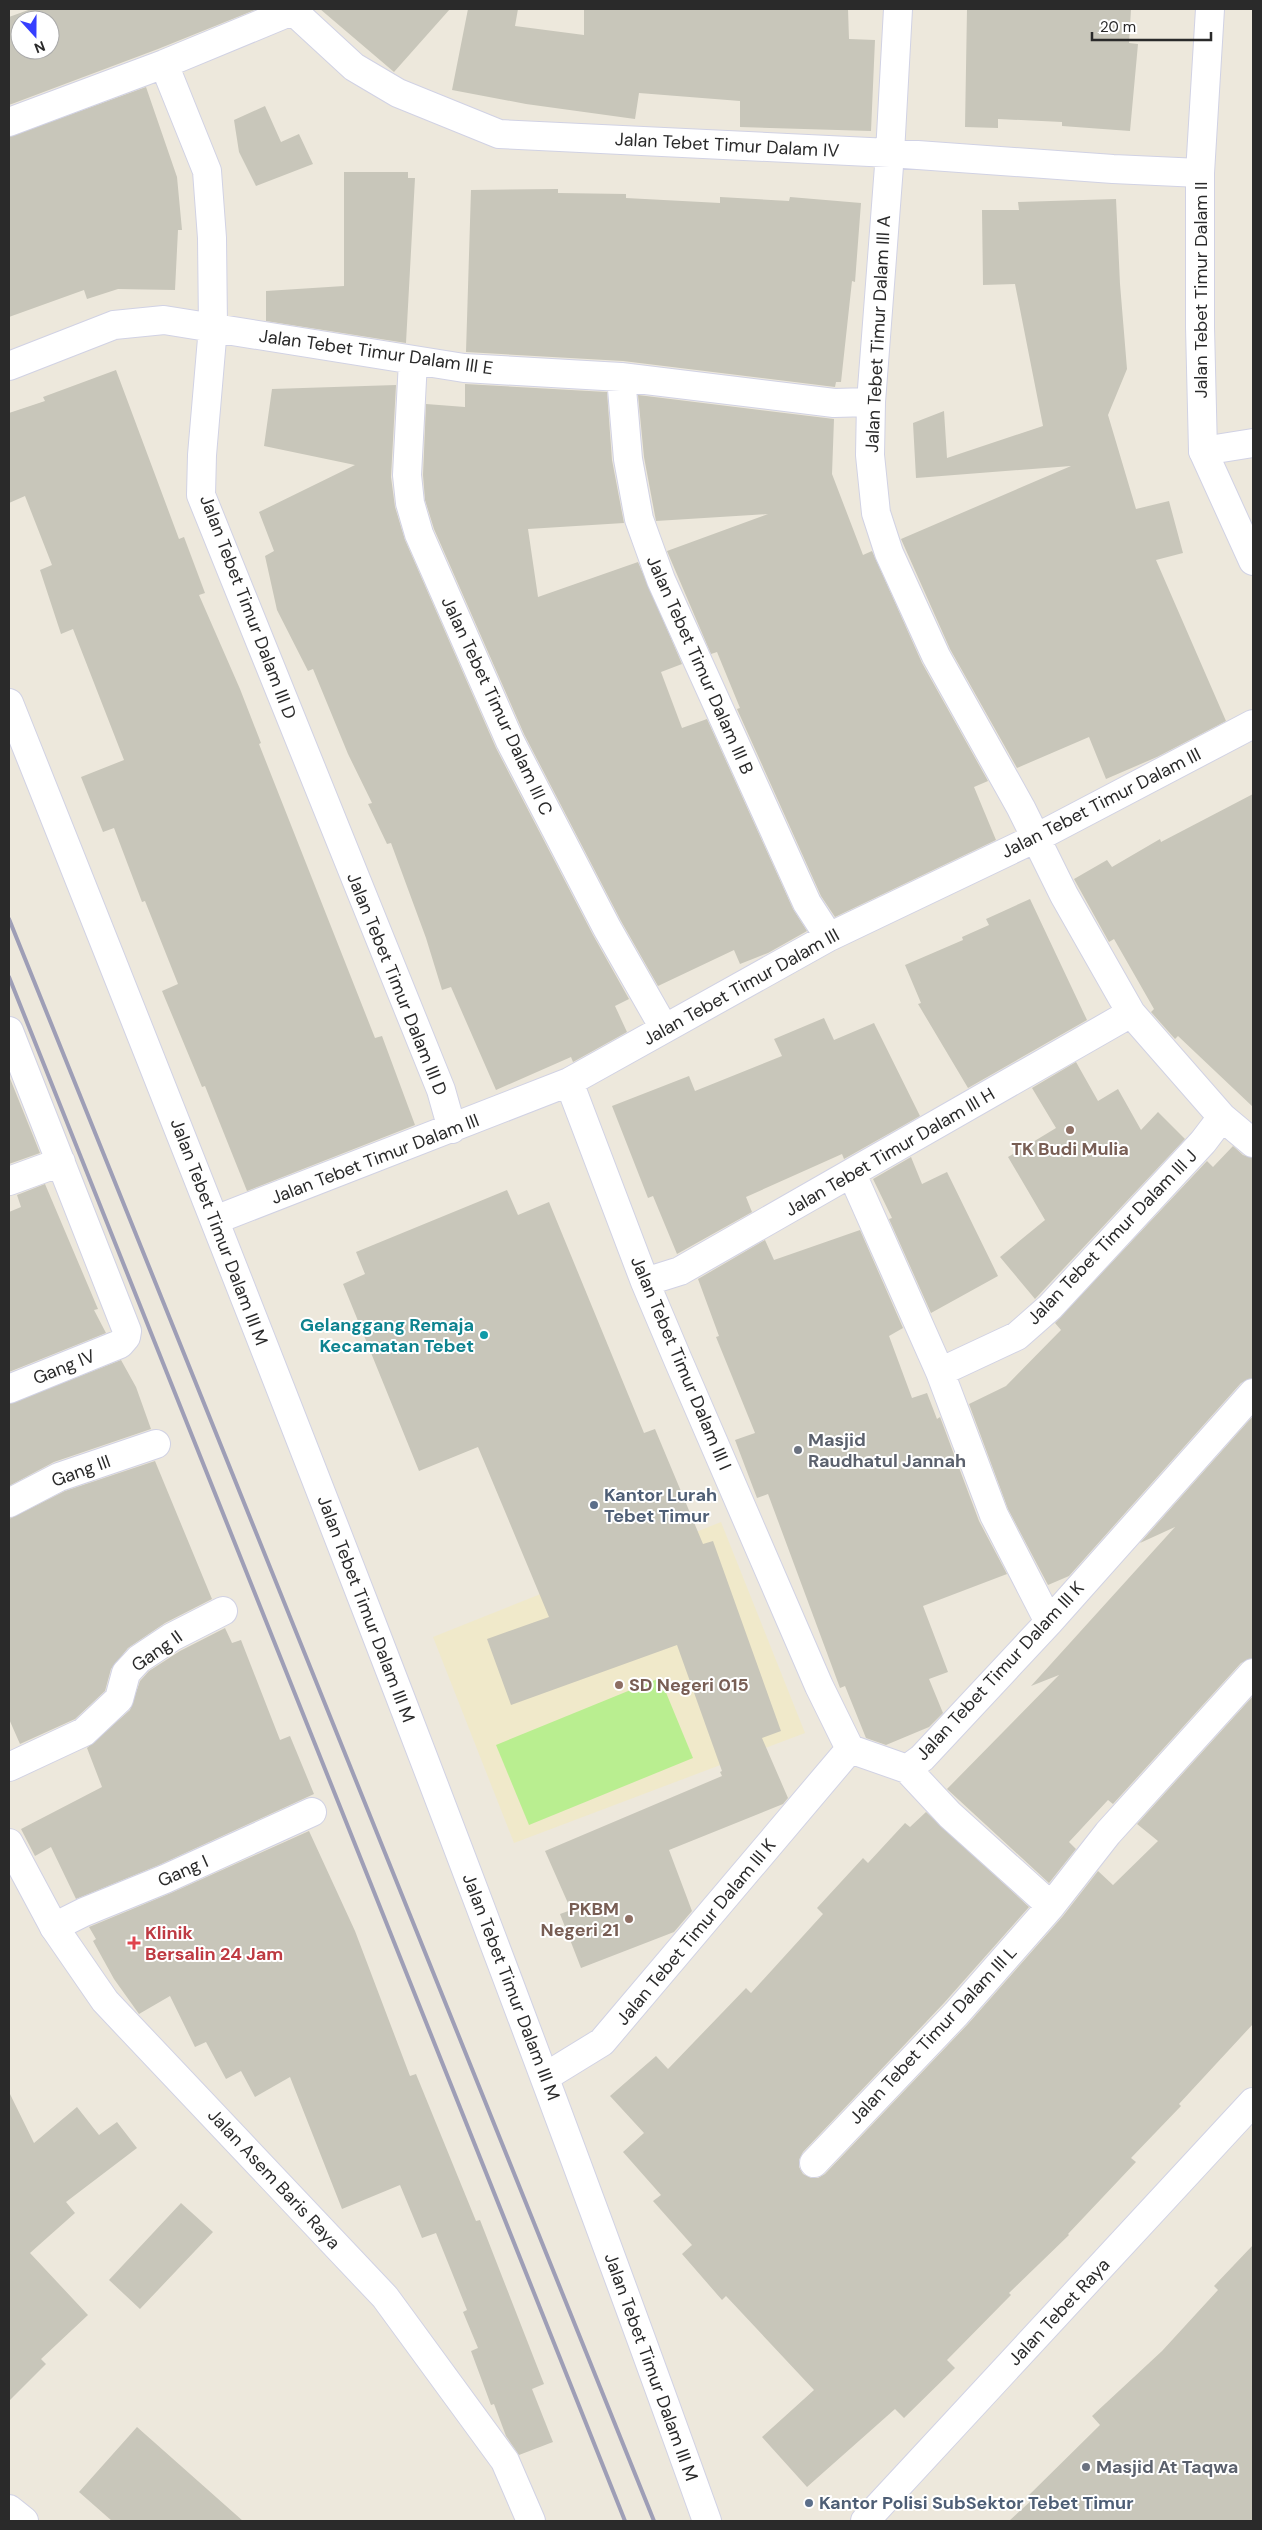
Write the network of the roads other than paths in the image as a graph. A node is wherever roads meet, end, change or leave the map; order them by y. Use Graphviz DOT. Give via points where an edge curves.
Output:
graph roads {
  1 [pos="898,9"];
  2 [pos="1210,9"];
  3 [pos="291,10"];
  4 [pos="164,64"];
  5 [pos="9,122"];
  6 [pos="890,153"];
  7 [pos="1200,173"];
  8 [pos="213,327"];
  9 [pos="413,361"];
  10 [pos="9,366"];
  11 [pos="622,377"];
  12 [pos="871,402"];
  13 [pos="1253,444"];
  14 [pos="1203,451"];
  15 [pos="1253,561"];
  16 [pos="9,703"];
  17 [pos="1253,724"];
  18 [pos="1036,838"];
  19 [pos="829,937"];
  20 [pos="1130,1014"];
  21 [pos="664,1028"];
  22 [pos="9,1031"];
  23 [pos="569,1082"];
  24 [pos="1222,1117"];
  25 [pos="452,1130"];
  26 [pos="1253,1143"];
  27 [pos="61,1162"];
  28 [pos="852,1174"];
  29 [pos="9,1181"];
  30 [pos="215,1220"];
  31 [pos="645,1282"];
  32 [pos="940,1372"];
  33 [pos="9,1389"];
  34 [pos="1253,1393"];
  35 [pos="156,1444"];
  36 [pos="9,1503"];
  37 [pos="223,1611"];
  38 [pos="1049,1622"];
  39 [pos="1253,1673"];
  40 [pos="850,1749"];
  41 [pos="9,1767"];
  42 [pos="907,1769"];
  43 [pos="312,1812"];
  44 [pos="9,1843"];
  45 [pos="1051,1906"];
  46 [pos="54,1927"];
  47 [pos="545,2077"];
  48 [pos="1253,2102"];
  49 [pos="814,2163"];
  50 [pos="9,2509"];
  51 [pos="24,2521"];
  52 [pos="531,2521"];
  53 [pos="707,2521"];
  54 [pos="865,2521"];
  1 -- 6 [label="street, Jalan Tebet Timur Dalam III A"];
  2 -- 7 [label="street, Jalan Tebet Timur Dalam II"];
  3 -- 4 [label="street"];
  3 -- 6 [label="street, Jalan Tebet Timur Dalam IV" via="354,67 391,89 499,134"];
  4 -- 5 [label="street"];
  4 -- 8 [label="street, Jalan Tebet Timur Dalam III D" via="207,171"];
  6 -- 7 [label="street, Jalan Tebet Timur Dalam IV"];
  6 -- 12 [label="street, Jalan Tebet Timur Dalam III A"];
  7 -- 14 [label="street, Jalan Tebet Timur Dalam II"];
  8 -- 9 [label="street, Jalan Tebet Timur Dalam III E"];
  8 -- 10 [label="street, Jalan Tebet Timur Dalam III E" via="164,320 114,325"];
  8 -- 25 [label="street, Jalan Tebet Timur Dalam III D" via="201,495 441,1090"];
  9 -- 11 [label="street, Jalan Tebet Timur Dalam III E" via="464,368"];
  9 -- 21 [label="street, Jalan Tebet Timur Dalam III C" via="406,475 419,534 510,741 607,928"];
  11 -- 12 [label="street, Jalan Tebet Timur Dalam III E" via="834,403"];
  11 -- 19 [label="street, Jalan Tebet Timur Dalam III B" via="628,459 639,519 661,580 807,903"];
  12 -- 18 [label="street, Jalan Tebet Timur Dalam III A" via="870,455 876,513 889,553 936,656"];
  13 -- 14 [label="street"];
  14 -- 15 [label="street, Jalan Tebet Timur Dalam II"];
  16 -- 30 [label="street, Jalan Tebet Timur Dalam III M"];
  17 -- 18 [label="street, Jalan Tebet Timur Dalam III"];
  18 -- 19 [label="street, Jalan Tebet Timur Dalam III"];
  18 -- 20 [label="street, Jalan Tebet Timur Dalam III A"];
  19 -- 21 [label="street, Jalan Tebet Timur Dalam III"];
  20 -- 24 [label="street, Jalan Tebet Timur Dalam III A"];
  20 -- 28 [label="street, Jalan Tebet Timur Dalam III H"];
  21 -- 23 [label="street, Jalan Tebet Timur Dalam III"];
  22 -- 27 [label="street"];
  23 -- 25 [label="street, Jalan Tebet Timur Dalam III"];
  23 -- 31 [label="street, Jalan Tebet Timur Dalam III I"];
  24 -- 26 [label="street, Jalan Tebet Timur Dalam III A"];
  24 -- 32 [label="street, Jalan Tebet Timur Dalam III J" via="1203,1142 1043,1313 1016,1336"];
  25 -- 30 [label="street, Jalan Tebet Timur Dalam III"];
  27 -- 29 [label="street"];
  27 -- 33 [label="street, Gang IV" via="127,1331 126,1337 120,1344"];
  28 -- 31 [label="street, Jalan Tebet Timur Dalam III H" via="680,1271"];
  28 -- 32 [label="street"];
  30 -- 47 [label="street, Jalan Tebet Timur Dalam III M"];
  31 -- 40 [label="street, Jalan Tebet Timur Dalam III I" via="815,1677"];
  32 -- 38 [label="street" via="994,1515"];
  34 -- 38 [label="street, Jalan Tebet Timur Dalam III K"];
  35 -- 36 [label="street, Gang III" via="60,1477"];
  37 -- 41 [label="street, Gang II" via="172,1637 134,1663 126,1673 119,1699 84,1732"];
  38 -- 42 [label="street, Jalan Tebet Timur Dalam III K" via="922,1758"];
  39 -- 45 [label="street, Jalan Tebet Timur Dalam III L" via="1108,1833"];
  40 -- 42 [label="street, Jalan Tebet Timur Dalam III K"];
  40 -- 47 [label="street, Jalan Tebet Timur Dalam III K" via="602,2042"];
  42 -- 45 [label="street" via="950,1815"];
  43 -- 46 [label="street, Gang I"];
  44 -- 46 [label="street, Jalan Asem Baris Raya"];
  45 -- 49 [label="street, Jalan Tebet Timur Dalam III L" via="956,2014"];
  46 -- 52 [label="street, Jalan Asem Baris Raya" via="105,2001 385,2297 505,2461"];
  47 -- 53 [label="street, Jalan Tebet Timur Dalam III M"];
  48 -- 54 [label="street, Jalan Tebet Raya"];
  50 -- 51 [label="street"];
}
